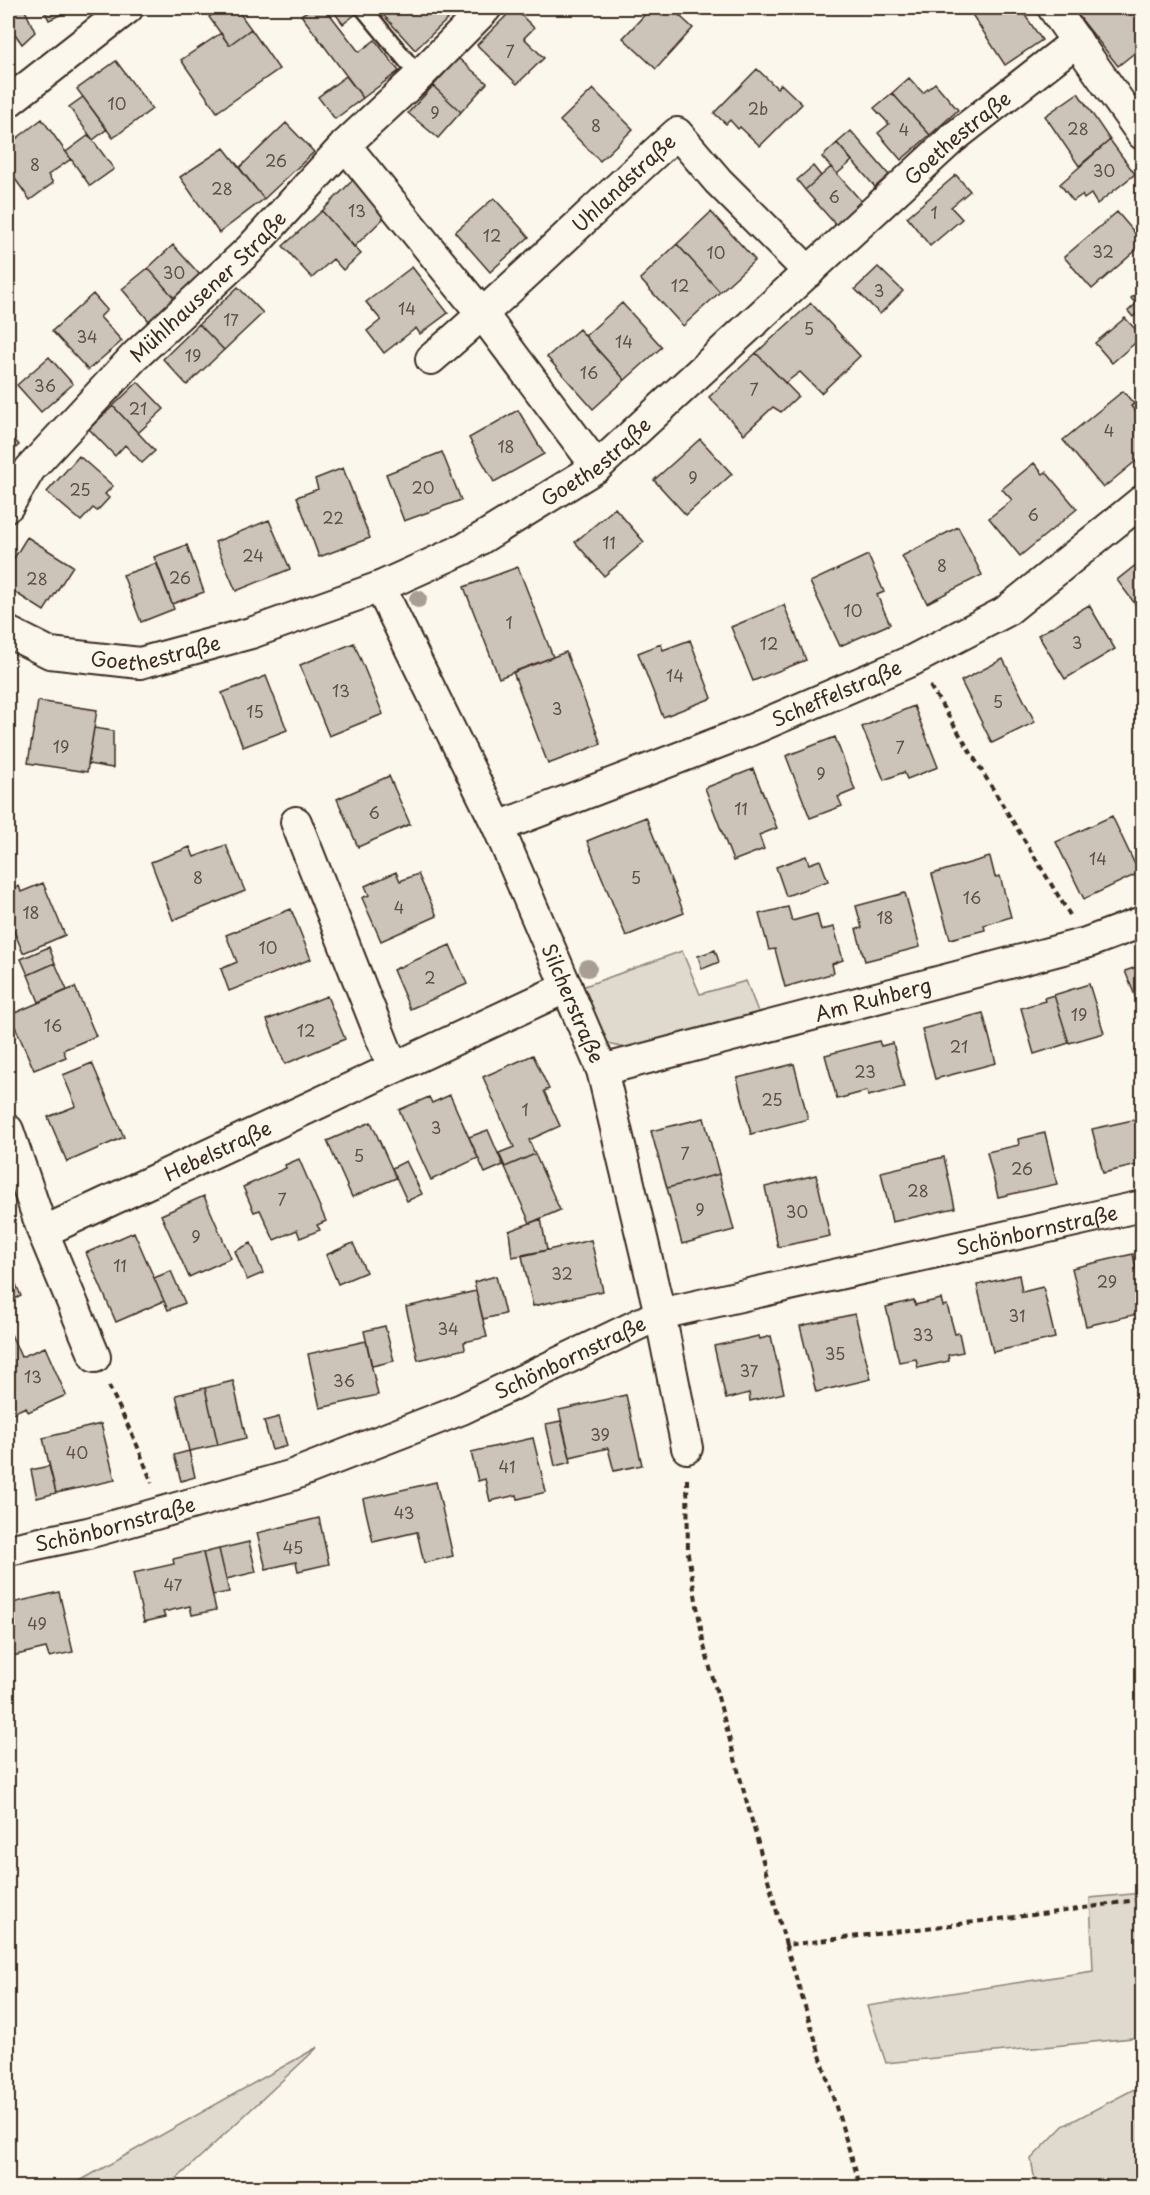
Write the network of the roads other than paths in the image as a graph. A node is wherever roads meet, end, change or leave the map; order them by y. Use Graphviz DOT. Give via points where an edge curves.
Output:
graph roads {
  1 [pos="128,8"];
  2 [pos="363,8"];
  3 [pos="486,8"];
  4 [pos="1053,8"];
  5 [pos="1077,41"];
  6 [pos="419,76"];
  7 [pos="8,102"];
  8 [pos="1143,134"];
  9 [pos="345,145"];
  10 [pos="809,272"];
  11 [pos="483,315"];
  12 [pos="431,359"];
  13 [pos="597,467"];
  14 [pos="1143,501"];
  15 [pos="8,506"];
  16 [pos="380,587"];
  17 [pos="8,632"];
  18 [pos="296,822"];
  19 [pos="498,827"];
  20 [pos="1143,922"];
  21 [pos="567,987"];
  22 [pos="393,1068"];
  23 [pos="602,1070"];
  24 [pos="8,1130"];
  25 [pos="1143,1206"];
  26 [pos="43,1232"];
  27 [pos="660,1314"];
  28 [pos="95,1357"];
  29 [pos="687,1448"];
  30 [pos="8,1550"];
  1 -- 7 [label="street"];
  2 -- 6 [label="lane"];
  3 -- 6 [label="street, Mühlhausener Straße"];
  4 -- 5 [label="street"];
  5 -- 8 [label="street"];
  5 -- 10 [label="street, Goethestraße" via="953,138"];
  6 -- 9 [label="street, Mühlhausener Straße"];
  9 -- 11 [label="street"];
  9 -- 15 [label="street, Mühlhausener Straße" via="250,249 135,356 30,469"];
  10 -- 11 [label="street, Uhlandstraße" via="677,134"];
  10 -- 13 [label="street, Goethestraße"];
  11 -- 12 [label="street, Uhlandstraße"];
  11 -- 13 [label="street"];
  13 -- 16 [label="street, Goethestraße" via="464,549"];
  14 -- 19 [label="street, Scheffelstraße" via="1005,612 914,660 746,732"];
  16 -- 17 [label="street, Goethestraße" via="251,633 140,663 50,652"];
  16 -- 19 [label="street, Silcherstraße"];
  18 -- 22 [label="street"];
  19 -- 21 [label="street, Silcherstraße"];
  20 -- 23 [label="street, Am Ruhberg" via="1086,943"];
  21 -- 22 [label="street, Hebelstraße"];
  21 -- 23 [label="street, Silcherstraße"];
  22 -- 26 [label="street, Hebelstraße"];
  23 -- 27 [label="street, Silcherstraße"];
  24 -- 26 [label="street"];
  25 -- 27 [label="street, Schönbornstraße"];
  26 -- 28 [label="street"];
  27 -- 29 [label="street, Silcherstraße"];
  27 -- 30 [label="street, Schönbornstraße" via="451,1413 290,1476 88,1533"];
}
